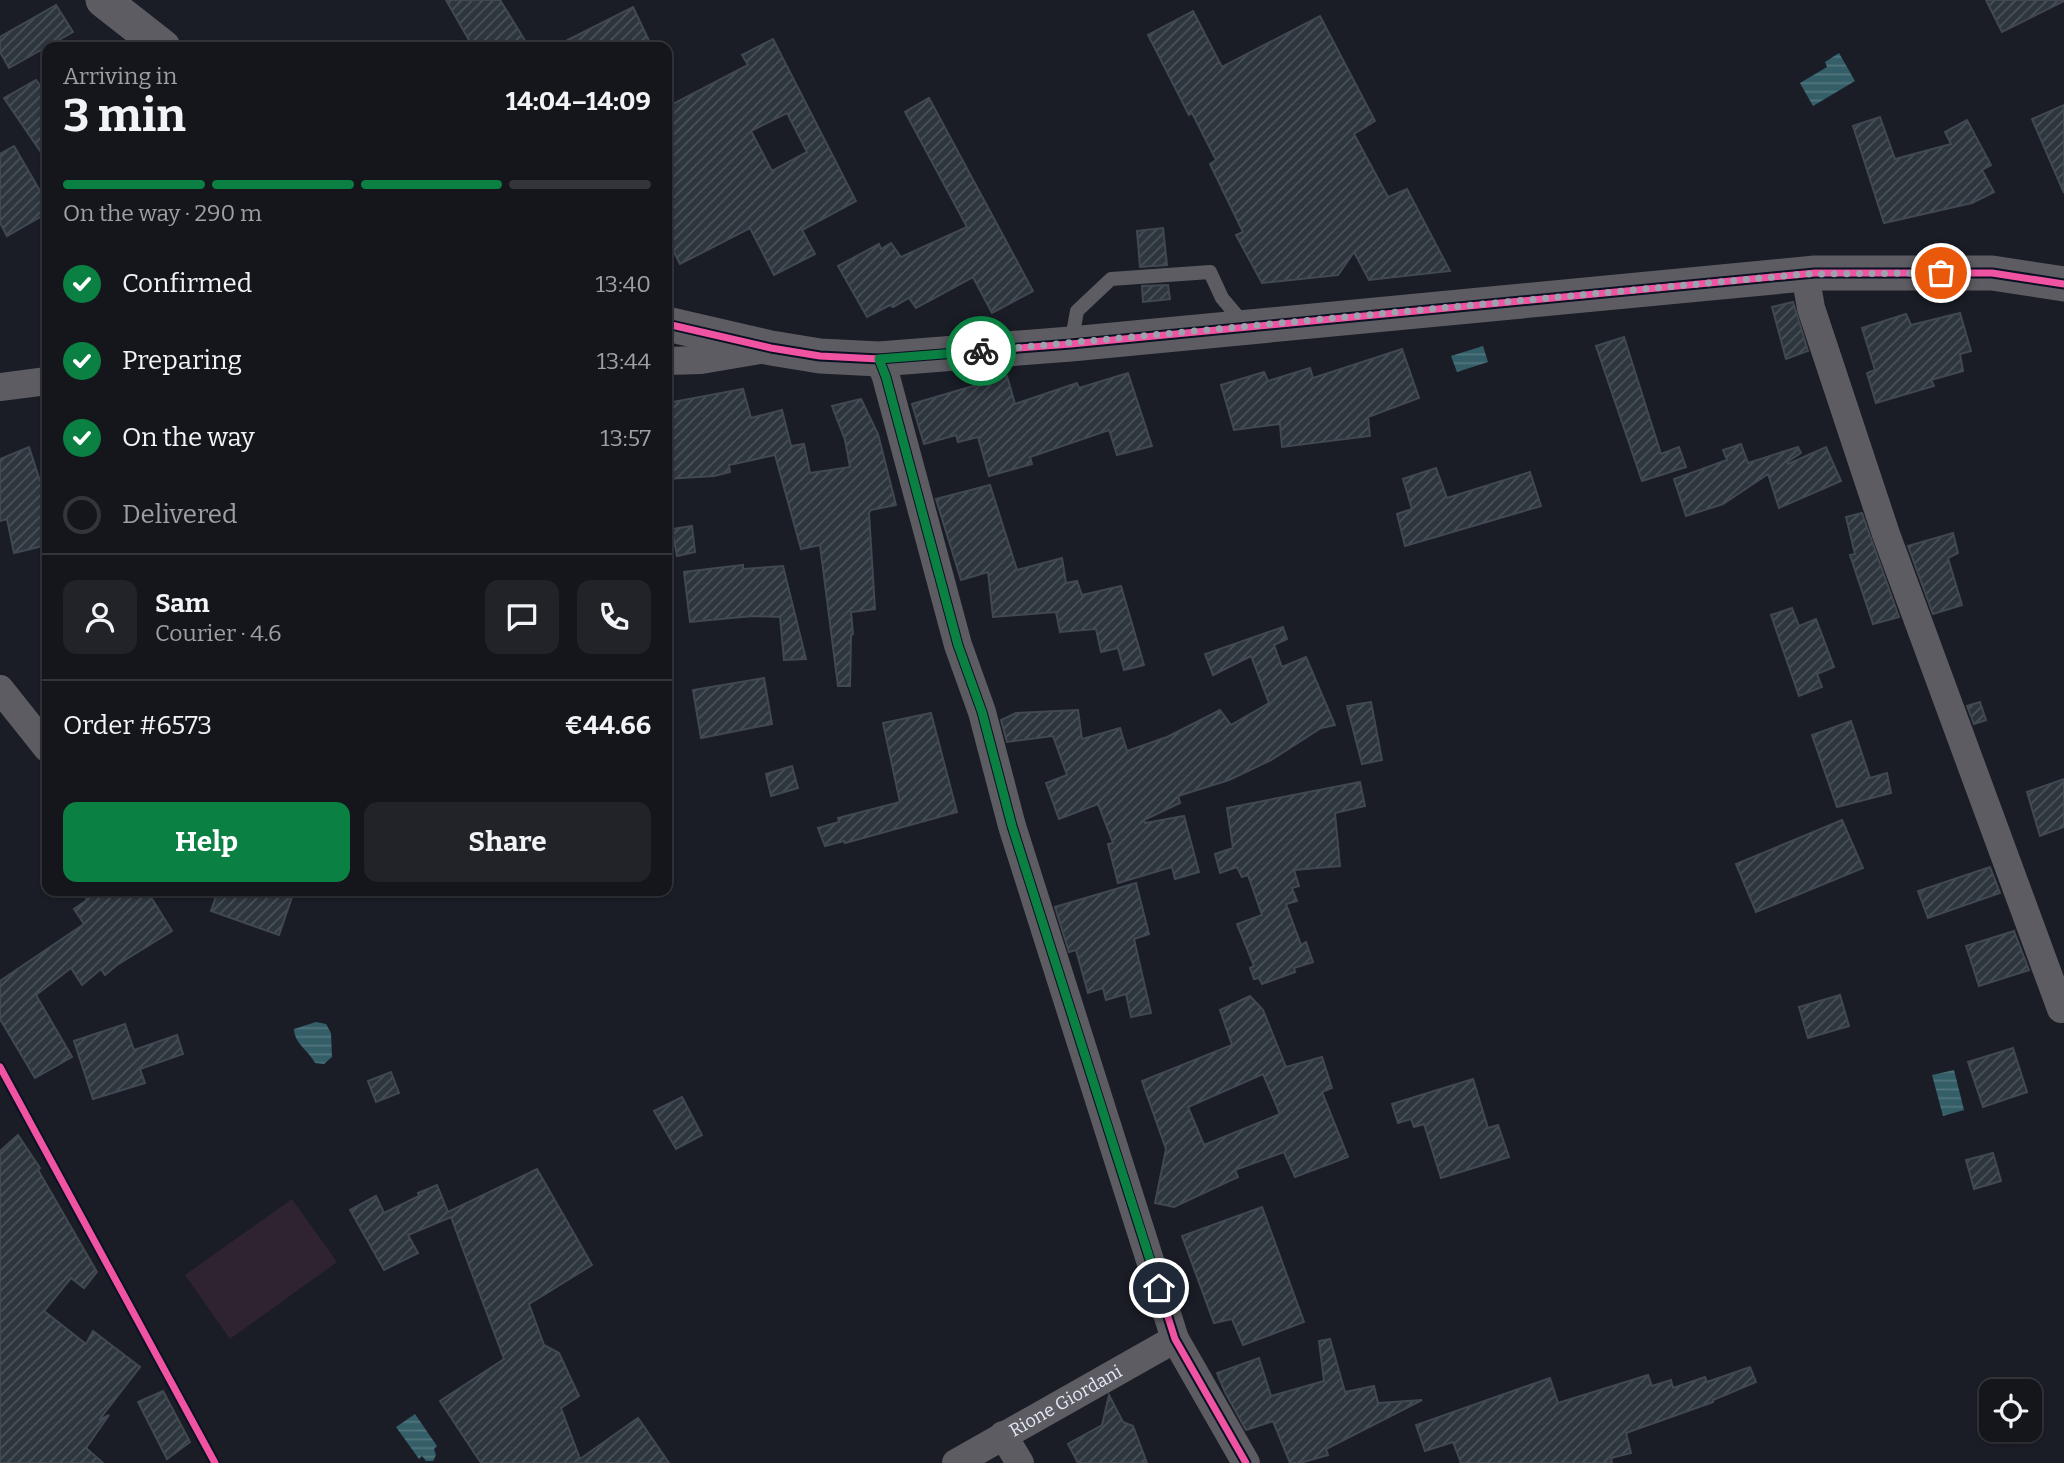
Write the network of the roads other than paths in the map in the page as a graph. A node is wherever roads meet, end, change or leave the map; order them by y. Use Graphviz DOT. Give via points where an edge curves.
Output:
graph roads {
  1 [pos="103,0"];
  2 [pos="157,42"];
  3 [pos="1805,274"];
  4 [pos="2064,284"];
  5 [pos="672,325"];
  6 [pos="1248,328"];
  7 [pos="1071,344"];
  8 [pos="771,348"];
  9 [pos="879,359"];
  10 [pos="672,361"];
  11 [pos="42,382"];
  12 [pos="0,387"];
  13 [pos="0,689"];
  14 [pos="42,742"];
  15 [pos="2061,1009"];
  16 [pos="1175,1339"];
  17 [pos="1003,1435"];
  18 [pos="956,1463"];
  19 [pos="1020,1463"];
  20 [pos="1246,1463"];
  1 -- 2 [label="street"];
  3 -- 4 [label="street" via="1992,273"];
  3 -- 6 [label="street"];
  3 -- 15 [label="street" via="1811,308 1886,534"];
  5 -- 8 [label="street"];
  6 -- 7 [label="street"];
  6 -- 7 [label="lane" via="1222,298 1210,272 1111,279 1077,311"];
  7 -- 9 [label="street"];
  8 -- 9 [label="street"];
  8 -- 10 [label="street"];
  9 -- 16 [label="street" via="1012,826"];
  11 -- 12 [label="street"];
  13 -- 14 [label="street"];
  16 -- 17 [label="street, Rione Giordani"];
  16 -- 20 [label="street"];
  17 -- 18 [label="street, Rione Giordani"];
  17 -- 19 [label="street"];
}
